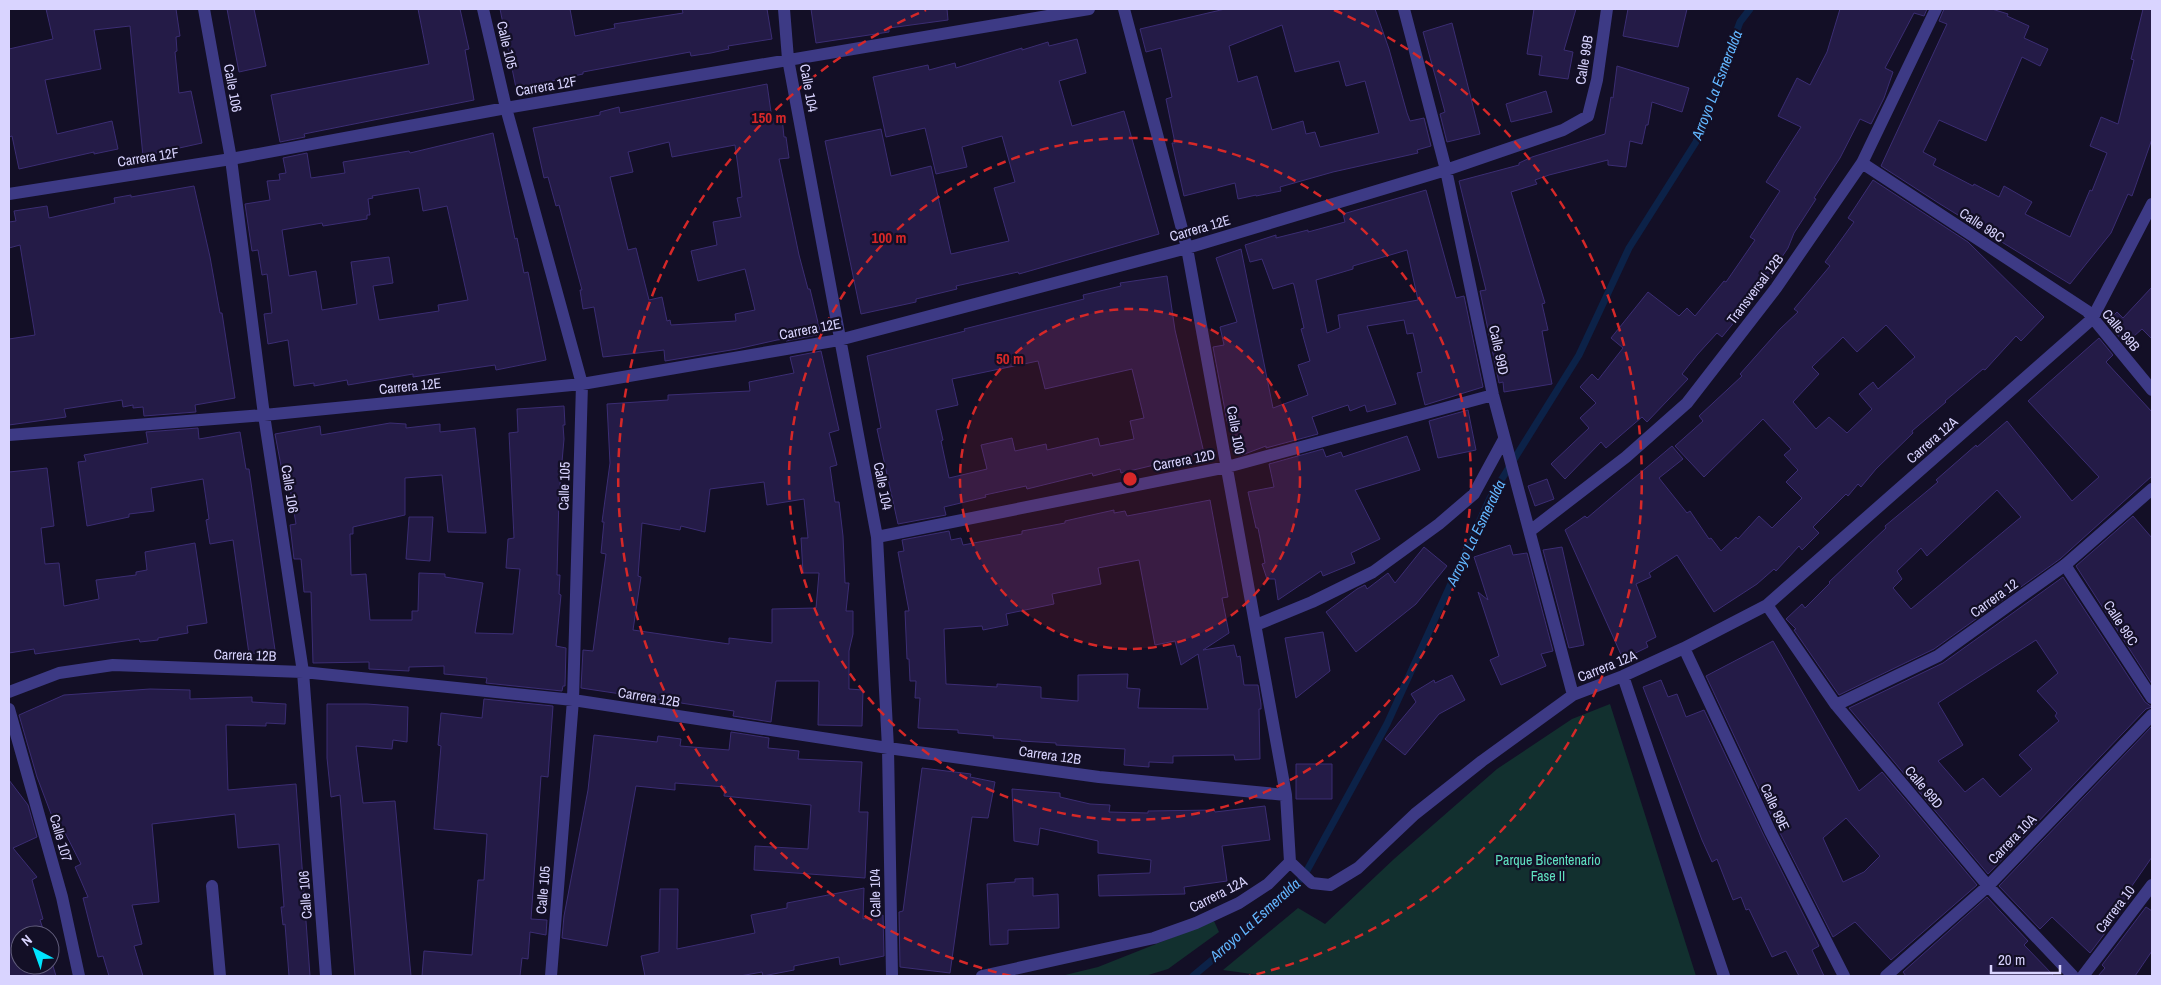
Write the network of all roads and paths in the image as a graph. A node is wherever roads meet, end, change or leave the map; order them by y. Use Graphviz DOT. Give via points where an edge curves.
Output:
graph roads {
  1 [pos="204,9"];
  2 [pos="483,9"];
  3 [pos="784,9"];
  4 [pos="1089,9"];
  5 [pos="1124,9"];
  6 [pos="1404,9"];
  7 [pos="1607,9"];
  8 [pos="1936,9"];
  9 [pos="788,59"];
  10 [pos="506,108"];
  11 [pos="1588,116"];
  12 [pos="231,159"];
  13 [pos="1862,163"];
  14 [pos="1446,170"];
  15 [pos="9,194"];
  16 [pos="2152,204"];
  17 [pos="1187,248"];
  18 [pos="2089,315"];
  19 [pos="839,340"];
  20 [pos="582,384"];
  21 [pos="2152,390"];
  22 [pos="1493,395"];
  23 [pos="264,415"];
  24 [pos="9,435"];
  25 [pos="1506,445"];
  26 [pos="1227,466"];
  27 [pos="2152,489"];
  28 [pos="1530,532"];
  29 [pos="877,537"];
  30 [pos="2065,565"];
  31 [pos="1767,605"];
  32 [pos="1256,625"];
  33 [pos="1684,648"];
  34 [pos="303,672"];
  35 [pos="1623,676"];
  36 [pos="9,692"];
  37 [pos="1573,696"];
  38 [pos="2152,698"];
  39 [pos="573,700"];
  40 [pos="1836,705"];
  41 [pos="9,708"];
  42 [pos="2152,715"];
  43 [pos="888,748"];
  44 [pos="1286,795"];
  45 [pos="1290,862"];
  46 [pos="212,886"];
  47 [pos="1988,886"];
  48 [pos="2151,889"];
  49 [pos="79,976"];
  50 [pos="220,976"];
  51 [pos="326,976"];
  52 [pos="551,976"];
  53 [pos="892,976"];
  54 [pos="982,976"];
  55 [pos="1724,976"];
  56 [pos="1844,976"];
  57 [pos="1886,976"];
  58 [pos="2073,976"];
  59 [pos="2083,976"];
  1 -- 12 [label="street, Calle 106"];
  2 -- 10 [label="street, Calle 105"];
  3 -- 9 [label="street, Calle 104"];
  4 -- 9 [label="street, Carrera 12F"];
  5 -- 17 [label="street, Calle 100"];
  6 -- 14 [label="street, Calle 99D"];
  7 -- 11 [label="street, Calle 99B"];
  8 -- 13 [label="street, Transversal 12B"];
  9 -- 10 [label="street, Carrera 12F"];
  9 -- 19 [label="street, Calle 104"];
  10 -- 12 [label="street, Carrera 12F"];
  10 -- 20 [label="street, Calle 105"];
  11 -- 14 [label="street, Carrera 12E" via="1563,130"];
  12 -- 15 [label="street, Carrera 12F"];
  12 -- 23 [label="street, Calle 106"];
  13 -- 18 [label="street, Calle 98C"];
  13 -- 28 [label="street, Transversal 12B" via="1776,288 1687,403 1626,457"];
  14 -- 17 [label="street, Carrera 12E"];
  14 -- 22 [label="street, Calle 99D"];
  16 -- 18 [label="street, Carrera 12A"];
  17 -- 19 [label="street, Carrera 12E"];
  17 -- 26 [label="street, Calle 100"];
  18 -- 21 [label="street, Calle 99B"];
  18 -- 31 [label="street, Carrera 12A"];
  19 -- 20 [label="street, Carrera 12E"];
  19 -- 29 [label="street, Calle 104"];
  20 -- 23 [label="street, Carrera 12E"];
  20 -- 39 [label="street, Calle 105"];
  22 -- 25 [label="street, Calle 99D"];
  22 -- 26 [label="street, Carrera 12D"];
  23 -- 24 [label="street, Carrera 12E"];
  23 -- 34 [label="street, Calle 106"];
  25 -- 28 [label="street, Calle 99D"];
  25 -- 32 [label="street" via="1474,494 1373,572"];
  26 -- 29 [label="street, Carrera 12D"];
  26 -- 32 [label="street, Calle 100"];
  27 -- 30 [label="street, Carrera 12"];
  28 -- 37 [label="street, Calle 99D"];
  29 -- 43 [label="street, Calle 104"];
  30 -- 38 [label="street, Calle 99C"];
  30 -- 40 [label="street, Carrera 12" via="1938,656"];
  31 -- 33 [label="street, Carrera 12A"];
  31 -- 40 [label="street, Calle 99D"];
  32 -- 44 [label="street, Calle 100"];
  33 -- 35 [label="street, Carrera 12A"];
  33 -- 56 [label="street, Calle 99E" via="1770,832"];
  34 -- 36 [label="street, Carrera 12B" via="113,664 59,673"];
  34 -- 39 [label="street, Carrera 12B"];
  34 -- 51 [label="street, Calle 106"];
  35 -- 37 [label="street, Carrera 12A"];
  35 -- 55 [label="street"];
  37 -- 45 [label="street, Carrera 12A" via="1482,760 1422,808 1358,868 1330,885 1312,883"];
  39 -- 43 [label="street, Carrera 12B"];
  39 -- 52 [label="street, Calle 105"];
  40 -- 47 [label="street, Calle 99D"];
  41 -- 49 [label="street, Calle 107" via="62,897"];
  42 -- 47 [label="street, Carrera 10A"];
  43 -- 44 [label="street, Carrera 12B" via="1099,777"];
  43 -- 53 [label="street, Calle 104"];
  44 -- 45 [label="street, Calle 100"];
  45 -- 54 [label="street, Carrera 12A" via="1268,884 1239,903 1196,923 1154,938"];
  46 -- 50 [label="street"];
  47 -- 57 [label="street, Carrera 10A"];
  47 -- 58 [label="street, Calle 99D"];
  48 -- 59 [label="street, Carrera 10"];
}
